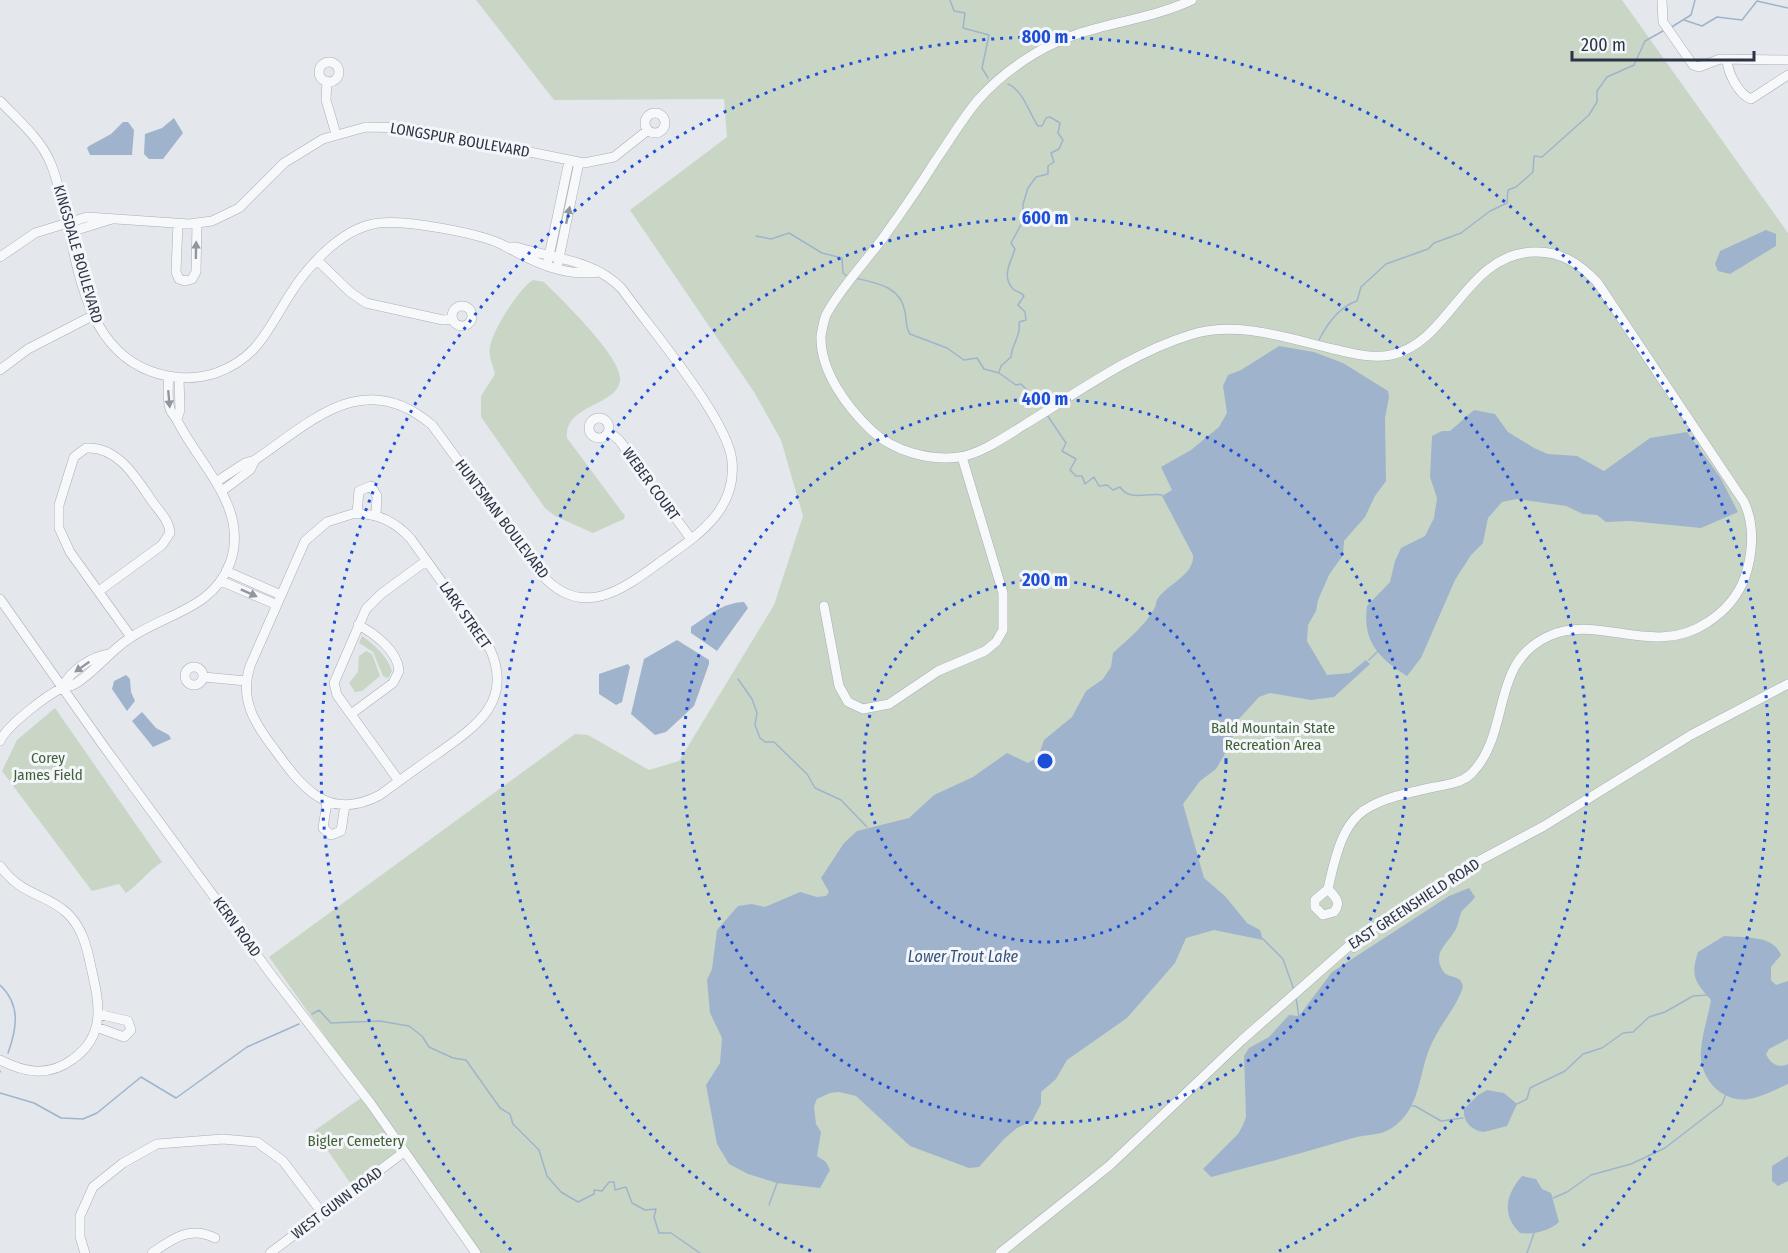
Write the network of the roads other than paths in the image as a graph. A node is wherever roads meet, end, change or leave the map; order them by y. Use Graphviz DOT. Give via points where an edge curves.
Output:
graph roads {
  1 [pos="1191,0"];
  2 [pos="1662,0"];
  3 [pos="1727,60"];
  4 [pos="1788,60"];
  5 [pos="1788,75"];
  6 [pos="327,81"];
  7 [pos="0,100"];
  8 [pos="648,130"];
  9 [pos="336,134"];
  10 [pos="569,161"];
  11 [pos="579,162"];
  12 [pos="178,223"];
  13 [pos="197,224"];
  14 [pos="69,228"];
  15 [pos="0,257"];
  16 [pos="318,261"];
  17 [pos="553,263"];
  18 [pos="92,316"];
  19 [pos="453,319"];
  20 [pos="0,370"];
  21 [pos="174,377"];
  22 [pos="608,431"];
  23 [pos="962,457"];
  24 [pos="219,487"];
  25 [pos="357,513"];
  26 [pos="376,515"];
  27 [pos="691,539"];
  28 [pos="426,561"];
  29 [pos="226,571"];
  30 [pos="221,580"];
  31 [pos="99,591"];
  32 [pos="281,595"];
  33 [pos="0,599"];
  34 [pos="277,605"];
  35 [pos="824,606"];
  36 [pos="358,625"];
  37 [pos="131,637"];
  38 [pos="204,677"];
  39 [pos="246,681"];
  40 [pos="1788,684"];
  41 [pos="62,688"];
  42 [pos="351,714"];
  43 [pos="0,741"];
  44 [pos="399,781"];
  45 [pos="327,802"];
  46 [pos="345,805"];
  47 [pos="0,866"];
  48 [pos="1328,889"];
  49 [pos="98,1014"];
  50 [pos="96,1027"];
  51 [pos="0,1060"];
  52 [pos="404,1152"];
  53 [pos="323,1214"];
  54 [pos="215,1238"];
  55 [pos="85,1253"];
  56 [pos="152,1253"];
  57 [pos="270,1253"];
  58 [pos="476,1253"];
  59 [pos="1000,1253"];
  1 -- 23 [label="street" via="1174,8 1095,27 1050,45 1002,77 958,126 826,315 821,334 824,354 851,410 875,434 905,450 928,457"];
  2 -- 3 [label="street" via="1663,22 1689,63 1699,67"];
  3 -- 4 [label="street"];
  3 -- 5 [label="street" via="1729,72 1751,99"];
  6 -- 9 [label="street" via="326,99"];
  7 -- 14 [label="street, KINGSDALE BOULEVARD" via="48,157"];
  8 -- 11 [label="street, LONGSPUR BOULEVARD" via="614,157"];
  9 -- 10 [label="street, LONGSPUR BOULEVARD" via="375,126 401,126"];
  9 -- 13 [label="street, LONGSPUR BOULEVARD" via="291,158 233,212"];
  10 -- 11 [label="street, LONGSPUR BOULEVARD"];
  10 -- 17 [label="street"];
  17 -- 11 [label="street, one-way"];
  12 -- 13 [label="street, LONGSPUR BOULEVARD"];
  12 -- 13 [label="street, one-way" via="176,272 185,281 195,276"];
  12 -- 14 [label="street, LONGSPUR BOULEVARD" via="93,216"];
  14 -- 15 [label="street, LONGSPUR BOULEVARD" via="35,233"];
  14 -- 18 [label="street, KINGSDALE BOULEVARD"];
  16 -- 17 [label="street, KINGSDALE BOULEVARD" via="346,236 367,225 404,222 516,247"];
  16 -- 19 [label="street" via="366,303"];
  16 -- 21 [label="street, KINGSDALE BOULEVARD" via="294,288 263,340 247,356 212,374"];
  17 -- 27 [label="street, HUNTSMAN BOULEVARD" via="593,267 622,289 728,440 733,469 729,494 715,518"];
  18 -- 20 [label="street" via="28,349"];
  18 -- 21 [label="street, KINGSDALE BOULEVARD" via="106,339 124,357 144,369"];
  21 -- 24 [label="street" via="169,404 187,442"];
  22 -- 27 [label="street, WEBER COURT" via="619,440"];
  23 -- 35 [label="street" via="1003,593 1003,630 996,642 985,651 938,671 889,704 863,709 848,702 839,686"];
  23 -- 48 [label="street" via="1002,438 1150,351 1191,334 1242,329 1356,354 1392,355 1426,335 1502,258 1533,252 1563,256 1581,265 1598,282 1748,510 1752,538 1742,583 1716,617 1685,634 1653,638 1569,630 1535,644 1510,672 1496,733 1471,775 1455,783 1384,798 1360,812 1336,850"];
  24 -- 27 [label="street, HUNTSMAN BOULEVARD" via="245,463 329,409 355,401 381,400 406,408 432,425 543,576 566,593 590,598 613,594"];
  24 -- 29 [label="street" via="231,508 235,533"];
  25 -- 26 [label="street, LARK STREET"];
  25 -- 26 [label="street" via="359,490 370,486 377,496"];
  25 -- 32 [label="street, LARK STREET" via="334,518 310,535"];
  26 -- 28 [label="street, LARK STREET" via="403,531"];
  28 -- 36 [label="street" via="376,598"];
  28 -- 44 [label="street, LARK STREET" via="490,650 497,685 490,707 477,725"];
  29 -- 30 [label="street"];
  29 -- 32 [label="street"];
  30 -- 34 [label="street, one-way"];
  30 -- 37 [label="street" via="198,604"];
  31 -- 31 [label="street" via="67,547 58,520 61,496 75,457 86,448 105,451 124,464 165,518 170,533 162,545"];
  31 -- 37 [label="street"];
  32 -- 34 [label="street, LARK STREET"];
  33 -- 41 [label="street, KERN ROAD"];
  34 -- 39 [label="street, LARK STREET"];
  36 -- 42 [label="street" via="334,682 337,695"];
  36 -- 42 [label="street" via="381,641 399,671 393,683"];
  37 -- 41 [label="street" via="73,686"];
  38 -- 39 [label="street"];
  39 -- 45 [label="street, LARK STREET" via="248,705 257,726 300,785"];
  40 -- 59 [label="street, EAST GREENSHIELD ROAD" via="1691,735 1544,826 1473,864 1358,939 1233,1048 1109,1166"];
  41 -- 43 [label="street" via="10,726"];
  41 -- 52 [label="street, KERN ROAD"];
  42 -- 44 [label="street"];
  44 -- 46 [label="street, LARK STREET" via="372,799"];
  45 -- 46 [label="street, LARK STREET"];
  45 -- 46 [label="street" via="323,828 331,835 341,831"];
  47 -- 49 [label="street" via="21,888 73,919 87,946 100,1004"];
  49 -- 50 [label="street"];
  49 -- 50 [label="street" via="128,1021 130,1030 123,1037"];
  50 -- 51 [label="street" via="85,1049 56,1069 40,1073"];
  52 -- 53 [label="street, WEST GUNN ROAD"];
  52 -- 58 [label="street, KERN ROAD"];
  53 -- 55 [label="street" via="283,1161 257,1142 223,1139 157,1144 123,1163 93,1187 80,1216"];
  53 -- 57 [label="street, WEST GUNN ROAD"];
  54 -- 56 [label="street" via="206,1233 184,1233"];
}
